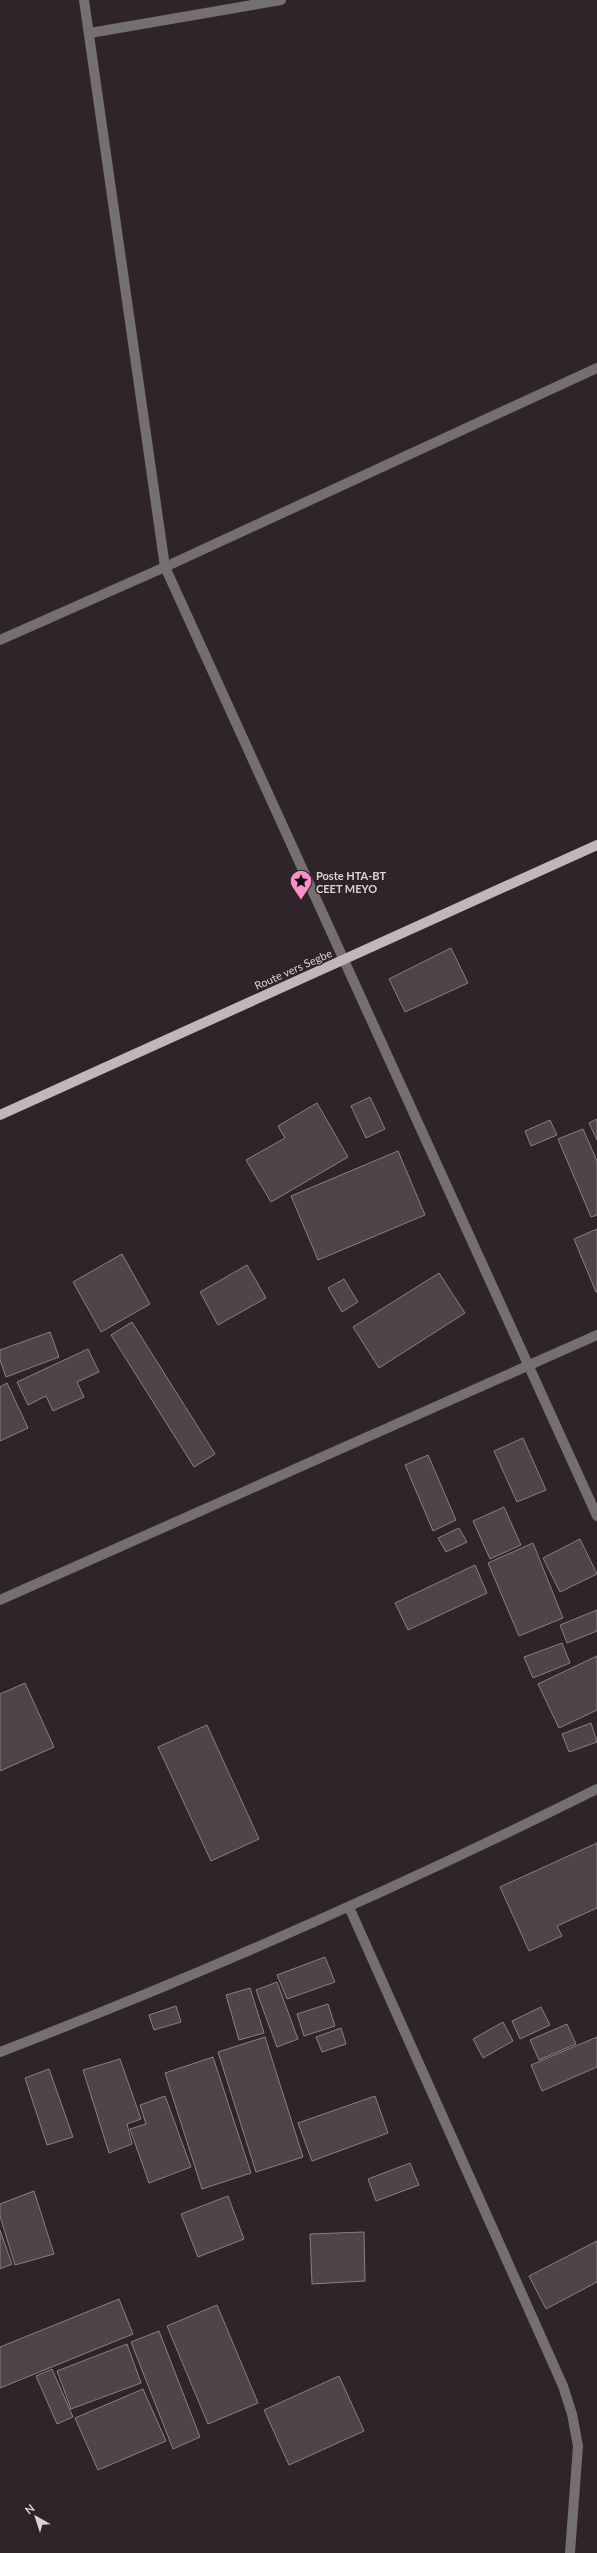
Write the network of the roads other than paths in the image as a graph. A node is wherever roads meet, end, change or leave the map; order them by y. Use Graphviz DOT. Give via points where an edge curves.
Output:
graph roads {
  1 [pos="84,0"];
  2 [pos="281,0"];
  3 [pos="90,33"];
  4 [pos="597,368"];
  5 [pos="165,567"];
  6 [pos="0,640"];
  7 [pos="597,845"];
  8 [pos="344,959"];
  9 [pos="0,1115"];
  10 [pos="597,1335"];
  11 [pos="530,1364"];
  12 [pos="597,1516"];
  13 [pos="0,1600"];
  14 [pos="597,1789"];
  15 [pos="349,1908"];
  16 [pos="0,2052"];
  17 [pos="570,2553"];
  1 -- 3 [label="street"];
  2 -- 3 [label="street"];
  3 -- 5 [label="street"];
  4 -- 5 [label="street"];
  5 -- 6 [label="street"];
  5 -- 8 [label="street"];
  7 -- 8 [label="main road, Route vers Segbe"];
  8 -- 9 [label="main road, Route vers Segbe"];
  8 -- 11 [label="street"];
  10 -- 11 [label="street"];
  11 -- 12 [label="street"];
  11 -- 13 [label="street"];
  14 -- 15 [label="street"];
  15 -- 16 [label="street"];
  15 -- 17 [label="street" via="563,2386 578,2446"];
}
